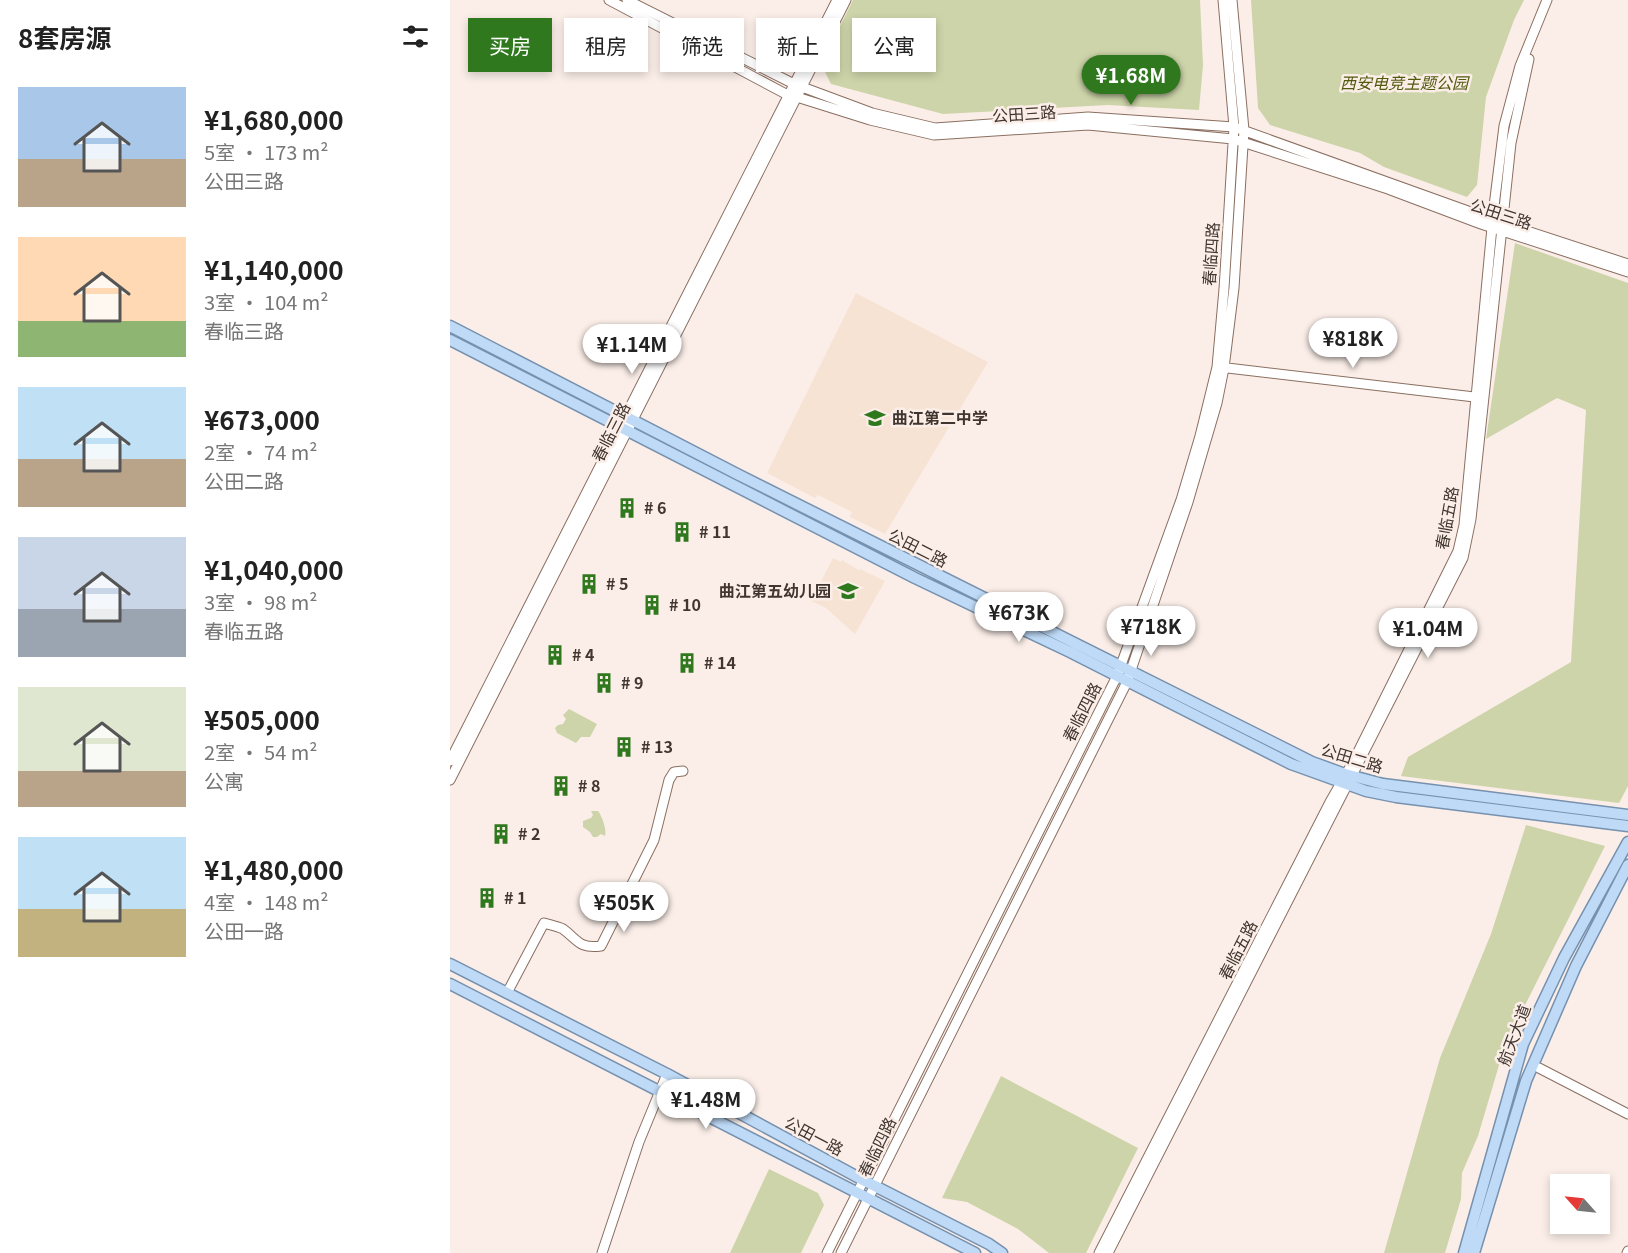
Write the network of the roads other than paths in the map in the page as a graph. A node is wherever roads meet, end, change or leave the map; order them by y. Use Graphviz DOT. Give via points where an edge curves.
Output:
graph roads {
  1 [pos="609,0"];
  2 [pos="627,0"];
  3 [pos="837,0"];
  4 [pos="846,0"];
  5 [pos="1223,0"];
  6 [pos="1232,0"];
  7 [pos="1547,0"];
  8 [pos="1554,0"];
  9 [pos="797,85"];
  10 [pos="793,95"];
  11 [pos="1234,127"];
  12 [pos="1244,130"];
  13 [pos="1233,139"];
  14 [pos="1244,142"];
  15 [pos="1493,224"];
  16 [pos="1503,227"];
  17 [pos="1628,264"];
  18 [pos="1628,272"];
  19 [pos="450,326"];
  20 [pos="450,340"];
  21 [pos="1221,367"];
  22 [pos="1481,398"];
  23 [pos="630,418"];
  24 [pos="624,429"];
  25 [pos="1124,674"];
  26 [pos="450,761"];
  27 [pos="683,771"];
  28 [pos="1347,779"];
  29 [pos="450,780"];
  30 [pos="1628,815"];
  31 [pos="1628,826"];
  32 [pos="1628,842"];
  33 [pos="1628,866"];
  34 [pos="450,964"];
  35 [pos="450,984"];
  36 [pos="507,993"];
  37 [pos="1539,1068"];
  38 [pos="667,1074"];
  39 [pos="660,1090"];
  40 [pos="1628,1114"];
  41 [pos="863,1180"];
  42 [pos="874,1185"];
  43 [pos="856,1193"];
  44 [pos="868,1199"];
  45 [pos="602,1253"];
  46 [pos="827,1253"];
  47 [pos="841,1253"];
  48 [pos="975,1253"];
  49 [pos="1002,1253"];
  50 [pos="1099,1253"];
  51 [pos="1108,1253"];
  52 [pos="1464,1253"];
  53 [pos="1474,1253"];
  1 -- 10 [label="street, 公田三路"];
  2 -- 9 [label="street, 公田三路"];
  3 -- 9 [label="street, 春临三路"];
  4 -- 9 [label="street, 春临三路"];
  5 -- 11 [label="street, 春临四路"];
  6 -- 12 [label="street, 春临四路"];
  7 -- 15 [label="street, 春临五路" via="1509,103"];
  8 -- 16 [label="street, 春临五路" via="1527,63 1511,143"];
  9 -- 10 [label="street, 春临三路"];
  9 -- 11 [label="street, 公田三路" via="872,113 935,128 1088,117"];
  10 -- 13 [label="street, 公田三路" via="870,120 934,135 1088,124"];
  10 -- 23 [label="street, 春临三路"];
  11 -- 12 [label="street, 公田三路"];
  11 -- 13 [label="street, 春临四路"];
  12 -- 14 [label="street, 春临四路"];
  12 -- 15 [label="street, 公田三路"];
  13 -- 14 [label="street, 公田三路"];
  13 -- 21 [label="street, 春临四路"];
  14 -- 15 [label="street, 公田三路"];
  14 -- 21 [label="street, 春临四路" via="1234,288"];
  15 -- 16 [label="street, 公田三路"];
  15 -- 22 [label="street, 春临五路"];
  16 -- 17 [label="street, 公田三路"];
  16 -- 18 [label="street, 公田三路"];
  16 -- 22 [label="street, 春临五路"];
  19 -- 23 [label="main road, 公田二路"];
  20 -- 24 [label="main road, 公田二路"];
  21 -- 22 [label="street"];
  21 -- 25 [label="street, 春临四路" via="1217,403 1188,501"];
  22 -- 28 [label="street, 春临五路" via="1471,519 1463,558"];
  23 -- 24 [label="street, 春临三路"];
  23 -- 25 [label="main road, 公田二路"];
  24 -- 25 [label="main road, 公田二路" via="915,578"];
  24 -- 26 [label="street, 春临三路"];
  24 -- 29 [label="street, 春临三路"];
  25 -- 28 [label="main road, 公田二路"];
  25 -- 41 [label="street, 春临四路"];
  25 -- 42 [label="street, 春临四路"];
  27 -- 36 [label="street" via="674,772 669,780 654,840 601,946 590,947 561,928 544,923"];
  28 -- 30 [label="main road, 公田二路"];
  28 -- 31 [label="main road, 公田二路" via="1366,791 1396,797"];
  28 -- 50 [label="street, 春临五路"];
  28 -- 51 [label="street, 春临五路"];
  32 -- 52 [label="main road, 航天大道" via="1564,958 1523,1044"];
  33 -- 53 [label="main road, 航天大道" via="1576,966 1526,1081"];
  34 -- 36 [label="main road, 公田一路"];
  35 -- 39 [label="main road, 公田一路"];
  36 -- 38 [label="main road, 公田一路"];
  37 -- 40 [label="street"];
  38 -- 39 [label="street"];
  38 -- 41 [label="main road, 公田一路"];
  39 -- 43 [label="main road, 公田一路"];
  39 -- 45 [label="street"];
  41 -- 42 [label="main road, 公田一路"];
  41 -- 43 [label="street, 春临四路"];
  42 -- 44 [label="street, 春临四路"];
  42 -- 49 [label="main road, 公田一路"];
  43 -- 44 [label="main road, 公田一路"];
  43 -- 46 [label="street, 春临四路"];
  44 -- 47 [label="street, 春临四路"];
  44 -- 48 [label="main road, 公田一路"];
}
